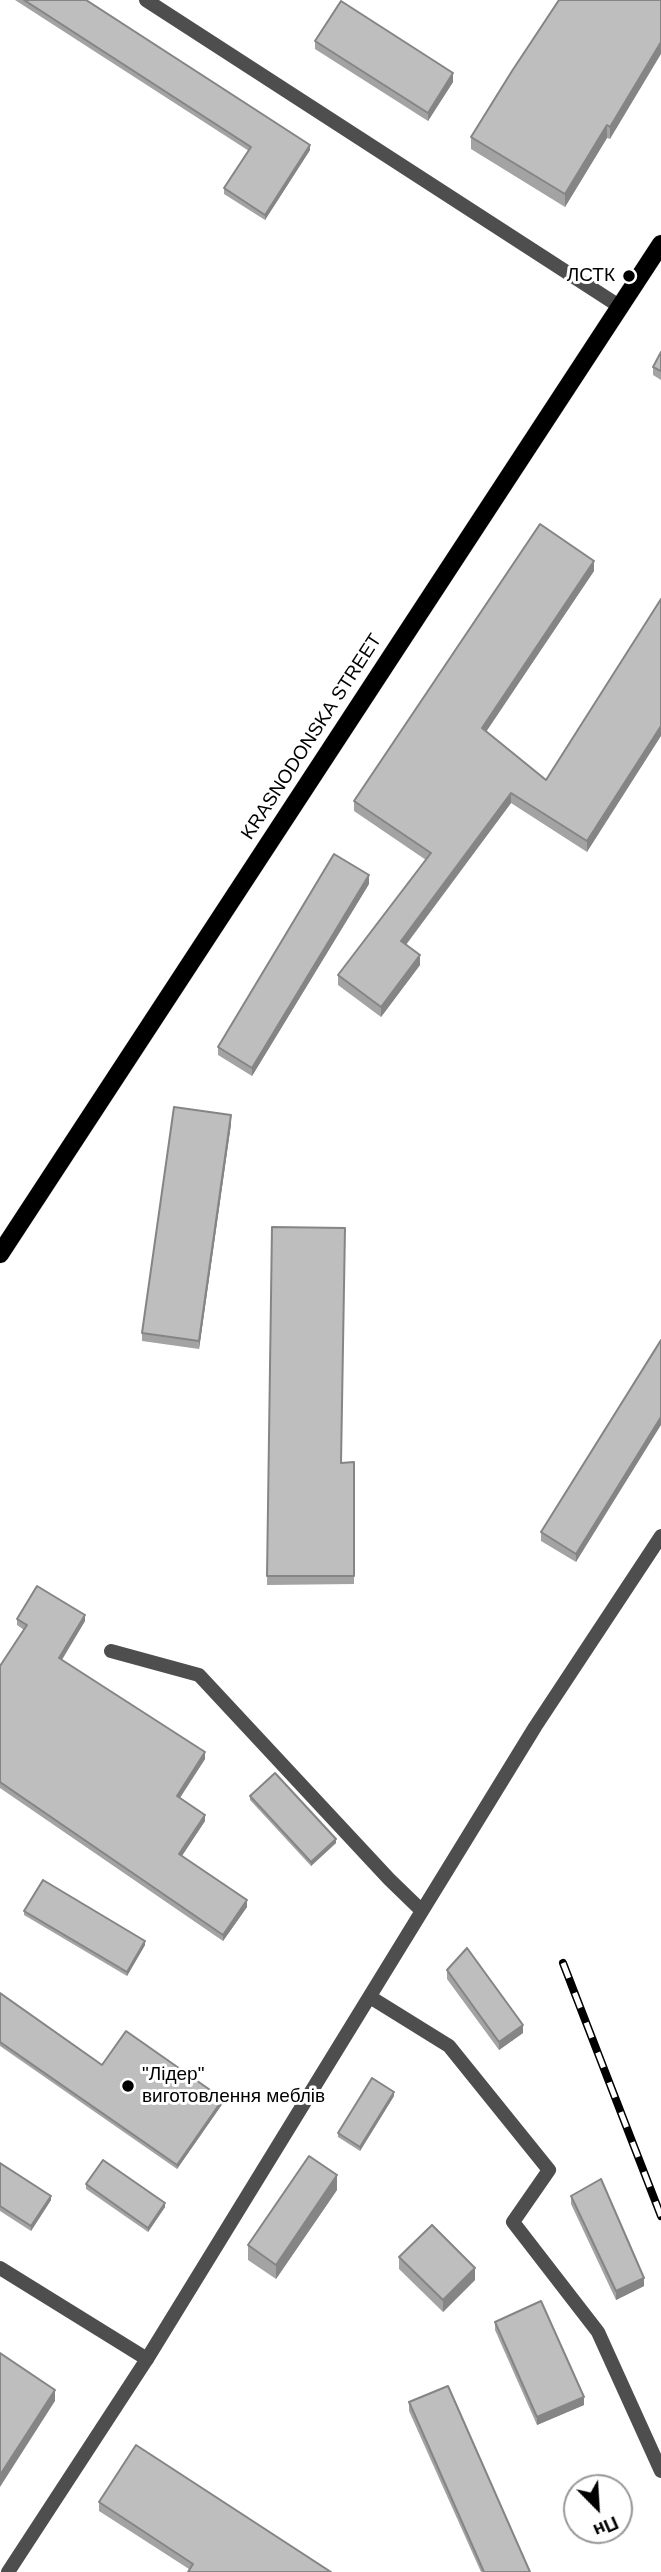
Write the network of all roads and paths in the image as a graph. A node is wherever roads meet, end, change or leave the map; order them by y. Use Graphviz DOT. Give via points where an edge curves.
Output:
graph roads {
  1 [pos="146,0"];
  2 [pos="660,248"];
  3 [pos="619,306"];
  4 [pos="0,1254"];
  5 [pos="661,1536"];
  6 [pos="111,1651"];
  7 [pos="422,1912"];
  8 [pos="370,1997"];
  9 [pos="0,2268"];
  10 [pos="147,2359"];
  11 [pos="661,2471"];
  12 [pos="8,2572"];
  1 -- 3 [label="street"];
  2 -- 3 [label="main road, KRASNODONSKA STREET"];
  3 -- 4 [label="main road, KRASNODONSKA STREET"];
  5 -- 7 [label="street"];
  6 -- 7 [label="street" via="199,1675"];
  7 -- 8 [label="street"];
  8 -- 10 [label="street"];
  8 -- 11 [label="street" via="449,2046 549,2170 513,2222 598,2332"];
  9 -- 10 [label="street"];
  10 -- 12 [label="street"];
}
